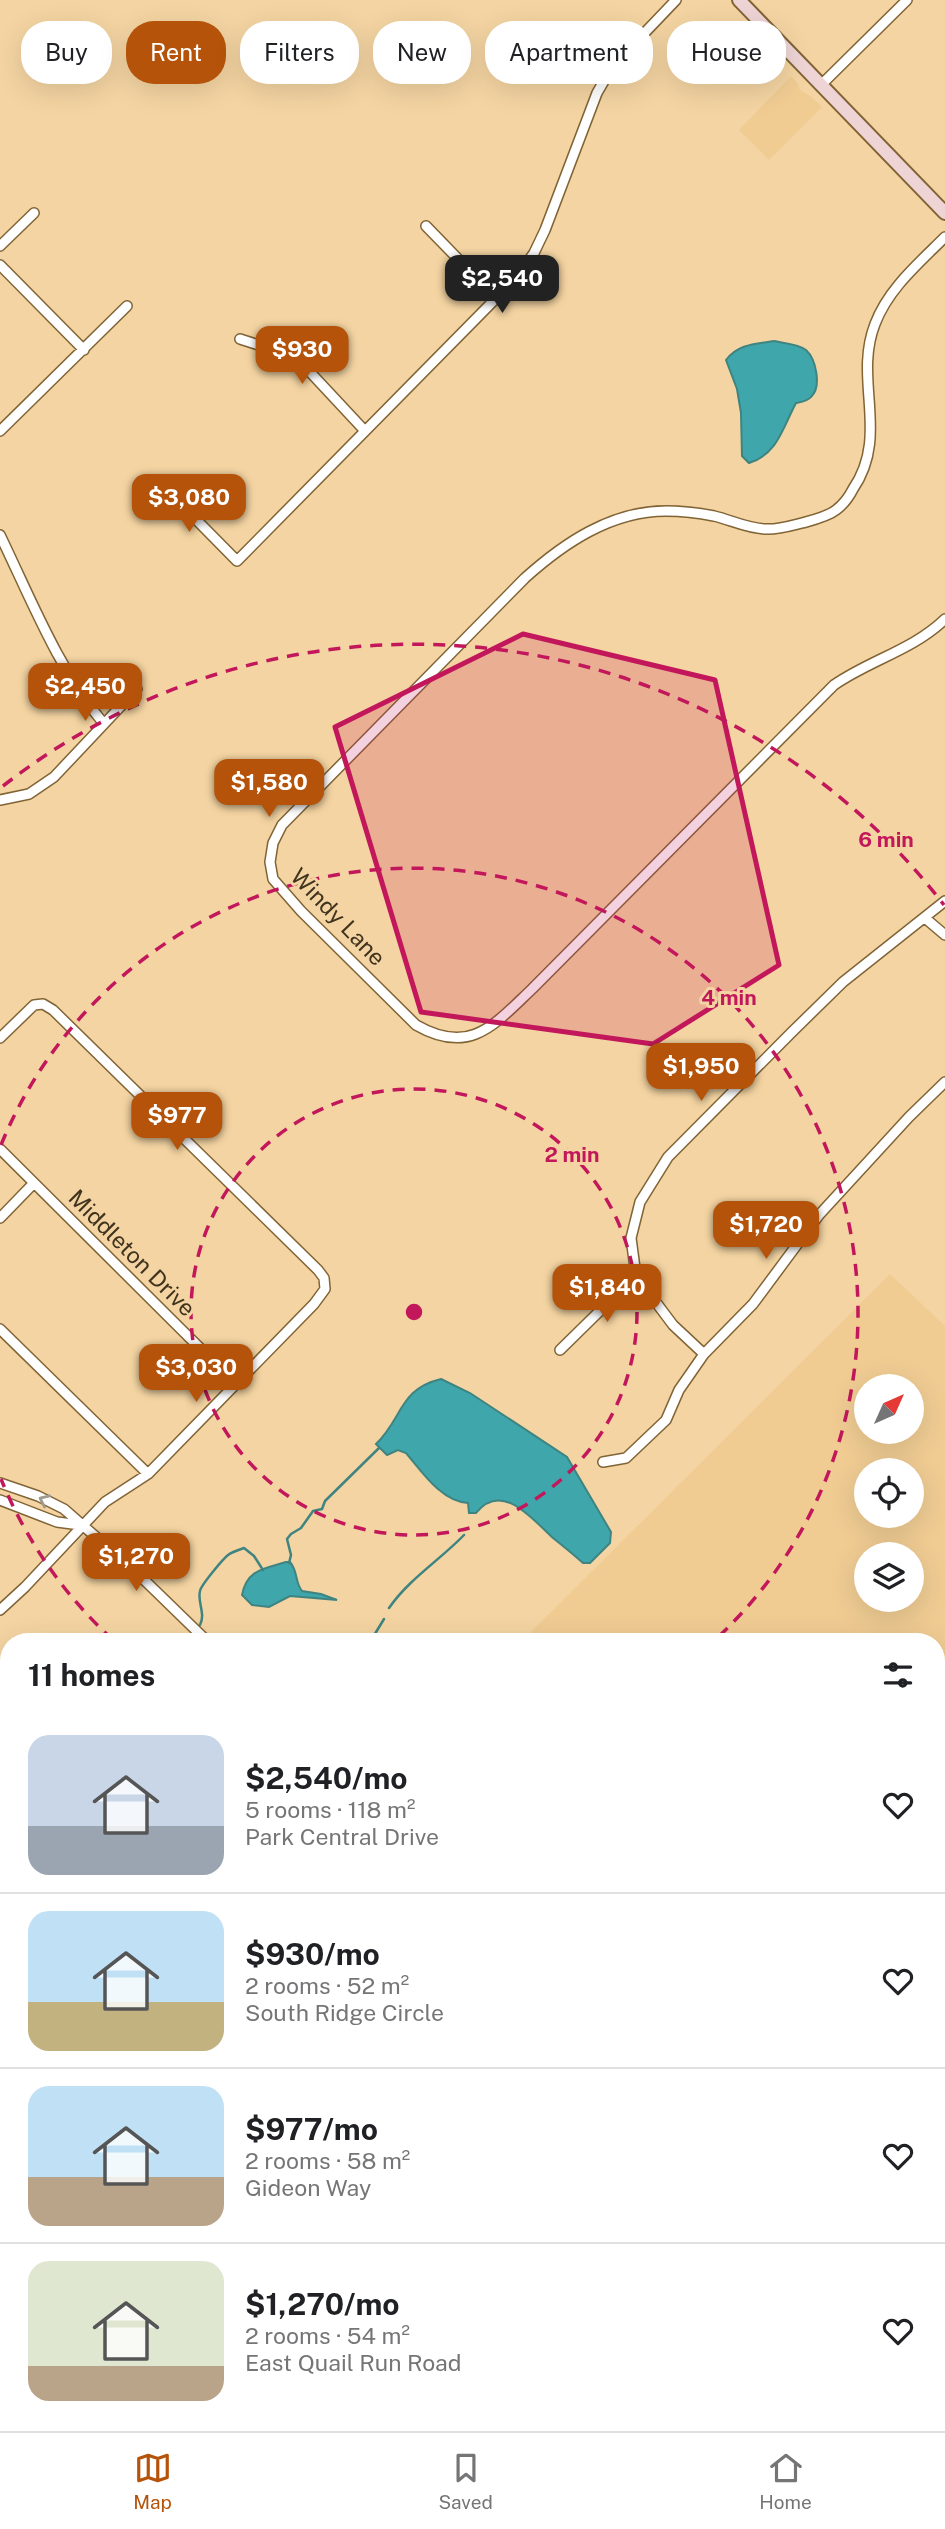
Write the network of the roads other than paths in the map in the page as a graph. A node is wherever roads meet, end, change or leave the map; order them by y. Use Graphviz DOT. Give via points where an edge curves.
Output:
graph roads {
  1 [pos="676,0"];
  2 [pos="739,0"];
  3 [pos="907,0"];
  4 [pos="821,85"];
  5 [pos="945,213"];
  6 [pos="34,214"];
  7 [pos="426,226"];
  8 [pos="945,237"];
  9 [pos="0,246"];
  10 [pos="0,264"];
  11 [pos="497,299"];
  12 [pos="127,306"];
  13 [pos="240,339"];
  14 [pos="84,349"];
  15 [pos="0,431"];
  16 [pos="365,431"];
  17 [pos="163,486"];
  18 [pos="0,535"];
  19 [pos="945,619"];
  20 [pos="137,689"];
  21 [pos="104,724"];
  22 [pos="0,800"];
  23 [pos="945,901"];
  24 [pos="925,918"];
  25 [pos="945,934"];
  26 [pos="0,1038"];
  27 [pos="945,1082"];
  28 [pos="0,1149"];
  29 [pos="34,1183"];
  30 [pos="0,1218"];
  31 [pos="641,1280"];
  32 [pos="0,1329"];
  33 [pos="560,1350"];
  34 [pos="705,1354"];
  35 [pos="236,1384"];
  36 [pos="603,1462"];
  37 [pos="148,1474"];
  38 [pos="0,1483"];
  39 [pos="0,1500"];
  40 [pos="82,1525"];
  41 [pos="0,1610"];
  42 [pos="199,1633"];
  1 -- 11 [label="street" via="612,67 597,93 534,253"];
  2 -- 4 [label="main road"];
  3 -- 4 [label="street"];
  4 -- 5 [label="main road"];
  6 -- 9 [label="street"];
  7 -- 11 [label="street"];
  8 -- 19 [label="street, Windy Lane" via="905,278 874,326 866,372 872,438 869,457 858,483 838,508 811,521 768,530 715,516 654,512 583,533 557,550 282,825 273,843 273,878 416,1025 445,1038 479,1034 532,989 834,685 915,643"];
  10 -- 14 [label="street"];
  11 -- 16 [label="street"];
  12 -- 14 [label="street"];
  13 -- 16 [label="street" via="296,357"];
  14 -- 15 [label="street"];
  16 -- 17 [label="street" via="237,561"];
  18 -- 21 [label="street" via="76,686"];
  20 -- 21 [label="street"];
  21 -- 22 [label="street" via="54,777 29,794"];
  23 -- 24 [label="street"];
  24 -- 25 [label="street"];
  24 -- 31 [label="street" via="843,982 668,1157 639,1202 631,1238"];
  26 -- 35 [label="street" via="34,1005 43,1004 324,1278 321,1297"];
  27 -- 34 [label="street" via="819,1215 753,1304"];
  28 -- 29 [label="street, Middleton Drive"];
  29 -- 30 [label="street"];
  29 -- 35 [label="street, Middleton Drive"];
  31 -- 33 [label="street" via="617,1294"];
  31 -- 34 [label="street" via="673,1325"];
  32 -- 37 [label="street"];
  34 -- 36 [label="street" via="679,1390 666,1420 626,1458"];
  35 -- 37 [label="street"];
  37 -- 40 [label="street" via="105,1502"];
  40 -- 38 [label="street, one-way" via="64,1509"];
  39 -- 40 [label="street" via="57,1522"];
  40 -- 41 [label="street"];
  40 -- 42 [label="street"];
}
